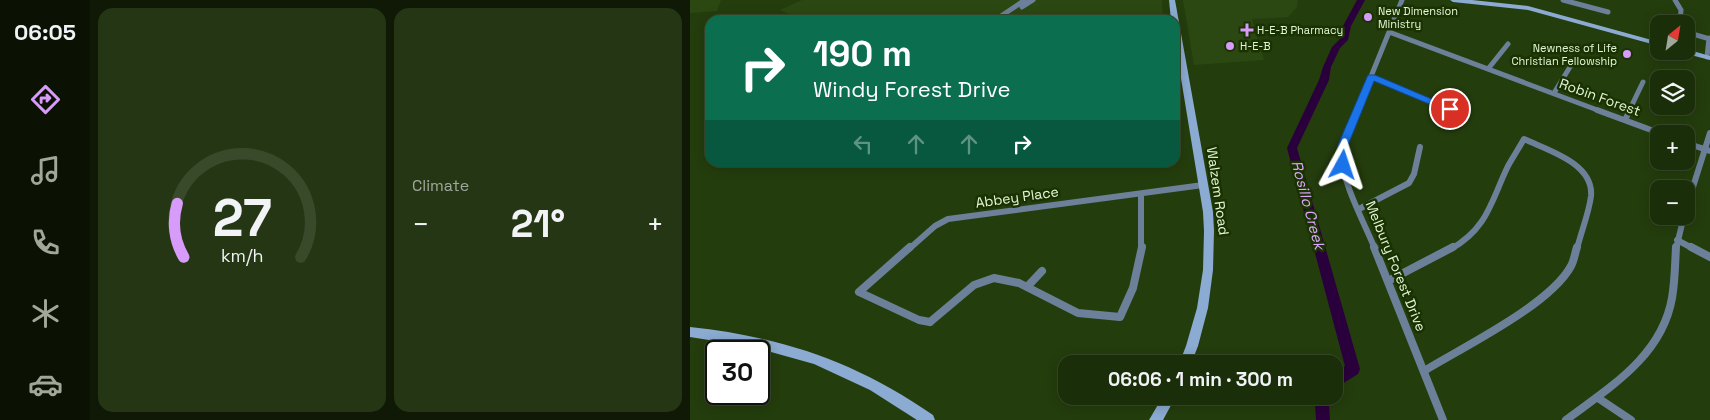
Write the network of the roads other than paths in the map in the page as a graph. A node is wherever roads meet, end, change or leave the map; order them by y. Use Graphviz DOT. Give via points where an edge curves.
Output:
graph roads {
  1 [pos="1025,0"];
  2 [pos="1033,0"];
  3 [pos="1172,0"];
  4 [pos="1402,0"];
  5 [pos="1453,0"];
  6 [pos="1563,0"];
  7 [pos="1675,0"];
  8 [pos="1608,12"];
  9 [pos="1002,15"];
  10 [pos="1010,15"];
  11 [pos="1174,15"];
  12 [pos="1681,15"];
  13 [pos="1389,32"];
  14 [pos="1695,35"];
  15 [pos="1709,39"];
  16 [pos="1650,42"];
  17 [pos="1508,44"];
  18 [pos="1695,53"];
  19 [pos="1708,57"];
  20 [pos="1572,62"];
  21 [pos="1488,69"];
  22 [pos="1180,73"];
  23 [pos="1371,77"];
  24 [pos="1643,82"];
  25 [pos="1554,93"];
  26 [pos="1450,109"];
  27 [pos="1625,120"];
  28 [pos="1650,129"];
  29 [pos="1710,133"];
  30 [pos="1695,146"];
  31 [pos="1420,147"];
  32 [pos="1707,151"];
  33 [pos="1695,184"];
  34 [pos="1203,185"];
  35 [pos="1141,195"];
  36 [pos="1359,209"];
  37 [pos="1681,225"];
  38 [pos="1677,240"];
  39 [pos="1710,257"];
  40 [pos="1042,271"];
  41 [pos="1388,281"];
  42 [pos="1027,287"];
  43 [pos="690,332"];
  44 [pos="1188,355"];
  45 [pos="1424,371"];
  46 [pos="1598,398"];
  47 [pos="1165,405"];
  48 [pos="928,420"];
  49 [pos="1156,420"];
  50 [pos="1444,420"];
  51 [pos="1566,420"];
  52 [pos="1631,420"];
  1 -- 9 [label="street"];
  2 -- 10 [label="street"];
  3 -- 11 [label="main road, Walzem Road"];
  4 -- 13 [label="street, Melbury Forest Drive"];
  5 -- 16 [label="main road" via="1528,8"];
  6 -- 8 [label="street"];
  7 -- 12 [label="street"];
  13 -- 21 [label="street, Robin Forest"];
  13 -- 23 [label="street, Melbury Forest Drive"];
  14 -- 15 [label="street"];
  15 -- 19 [label="street"];
  17 -- 21 [label="street"];
  18 -- 19 [label="main road"];
  20 -- 25 [label="street"];
  21 -- 25 [label="street, Robin Forest"];
  22 -- 34 [label="main road, Walzem Road"];
  23 -- 26 [label="street"];
  23 -- 36 [label="street, Melbury Forest Drive" via="1342,152 1345,174"];
  24 -- 27 [label="street"];
  25 -- 27 [label="street, Robin Forest"];
  27 -- 28 [label="street, Robin Forest"];
  29 -- 32 [label="street"];
  30 -- 32 [label="street"];
  31 -- 36 [label="street" via="1409,183"];
  32 -- 33 [label="street"];
  34 -- 35 [label="street, Abbey Place"];
  34 -- 44 [label="main road, Walzem Road" via="1210,264 1198,328"];
  35 -- 42 [label="street" via="1143,253 1130,299 1120,316 1077,313"];
  35 -- 42 [label="street, Abbey Place" via="948,219 935,226 859,292 930,325 981,281 997,278"];
  36 -- 41 [label="street, Melbury Forest Drive"];
  37 -- 38 [label="street"];
  38 -- 39 [label="street"];
  38 -- 46 [label="street" via="1672,299 1660,334 1633,370"];
  40 -- 42 [label="street"];
  41 -- 45 [label="street, Melbury Forest Drive"];
  41 -- 45 [label="street" via="1454,247 1478,229 1524,140 1569,160 1590,184 1591,196 1572,264 1559,283 1538,302"];
  43 -- 48 [label="main road" via="745,339 789,350 870,383"];
  45 -- 50 [label="street, Melbury Forest Drive"];
  46 -- 51 [label="street"];
  46 -- 52 [label="street"];
  47 -- 49 [label="main road"];
}
